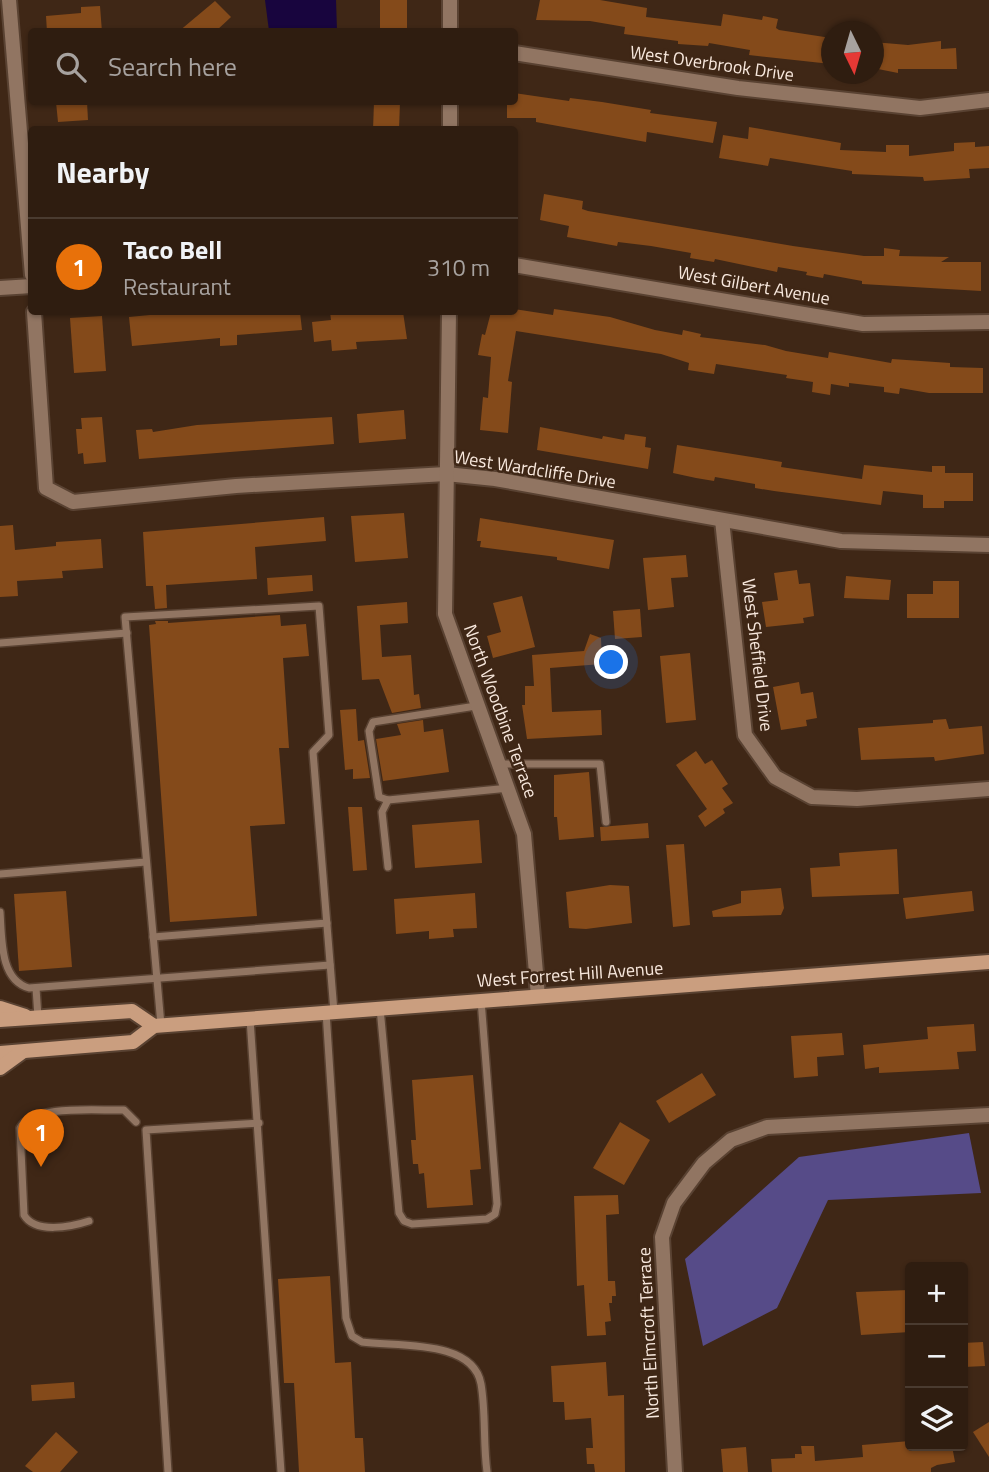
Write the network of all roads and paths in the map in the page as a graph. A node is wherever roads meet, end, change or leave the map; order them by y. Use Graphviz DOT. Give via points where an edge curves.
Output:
graph roads {
  1 [pos="9,0"];
  2 [pos="450,0"];
  3 [pos="450,28"];
  4 [pos="518,54"];
  5 [pos="989,100"];
  6 [pos="450,105"];
  7 [pos="450,126"];
  8 [pos="28,227"];
  9 [pos="518,266"];
  10 [pos="28,286"];
  11 [pos="0,288"];
  12 [pos="34,315"];
  13 [pos="449,315"];
  14 [pos="989,323"];
  15 [pos="446,474"];
  16 [pos="722,520"];
  17 [pos="989,545"];
  18 [pos="127,634"];
  19 [pos="0,643"];
  20 [pos="476,706"];
  21 [pos="500,764"];
  22 [pos="510,788"];
  23 [pos="989,789"];
  24 [pos="388,800"];
  25 [pos="606,822"];
  26 [pos="146,862"];
  27 [pos="388,867"];
  28 [pos="0,874"];
  29 [pos="0,912"];
  30 [pos="327,923"];
  31 [pos="153,937"];
  32 [pos="989,962"];
  33 [pos="330,965"];
  34 [pos="156,979"];
  35 [pos="36,988"];
  36 [pos="538,996"];
  37 [pos="481,1000"];
  38 [pos="0,1008"];
  39 [pos="380,1008"];
  40 [pos="330,1012"];
  41 [pos="36,1018"];
  42 [pos="250,1018"];
  43 [pos="0,1020"];
  44 [pos="157,1026"];
  45 [pos="23,1051"];
  46 [pos="0,1053"];
  47 [pos="0,1068"];
  48 [pos="989,1115"];
  49 [pos="136,1122"];
  50 [pos="259,1124"];
  51 [pos="89,1221"];
  52 [pos="169,1472"];
  53 [pos="281,1472"];
  54 [pos="487,1472"];
  55 [pos="676,1472"];
  1 -- 8 [label="street"];
  2 -- 3 [label="street"];
  4 -- 5 [label="street, West Overbrook Drive" via="738,88 920,108"];
  6 -- 7 [label="street"];
  9 -- 14 [label="street, West Gilbert Avenue" via="863,324"];
  10 -- 11 [label="street"];
  12 -- 15 [label="street, West Wardcliffe Drive" via="47,488 73,502 236,486"];
  13 -- 15 [label="street, North Woodbine Terrace"];
  15 -- 16 [label="street, West Wardcliffe Drive"];
  15 -- 20 [label="street, North Woodbine Terrace" via="445,614"];
  16 -- 17 [label="street, West Wardcliffe Drive" via="841,541"];
  16 -- 23 [label="street, West Sheffield Drive" via="745,735 775,777 812,797 857,799"];
  18 -- 19 [label="lane"];
  18 -- 26 [label="lane"];
  18 -- 30 [label="lane" via="125,617 319,606 329,735 313,752"];
  20 -- 21 [label="street, North Woodbine Terrace"];
  20 -- 24 [label="lane" via="373,722 369,731 377,790 379,797"];
  21 -- 22 [label="street, North Woodbine Terrace"];
  21 -- 25 [label="lane" via="600,764"];
  22 -- 24 [label="lane"];
  22 -- 36 [label="street, North Woodbine Terrace" via="530,874"];
  24 -- 27 [label="lane" via="382,812"];
  26 -- 28 [label="lane"];
  26 -- 31 [label="lane"];
  29 -- 35 [label="lane" via="5,971 18,985"];
  30 -- 31 [label="lane"];
  30 -- 33 [label="lane"];
  31 -- 34 [label="lane"];
  32 -- 36 [label="street, West Forrest Hill Avenue"];
  33 -- 34 [label="lane"];
  33 -- 40 [label="lane"];
  34 -- 35 [label="lane"];
  34 -- 44 [label="lane"];
  35 -- 41 [label="lane"];
  36 -- 37 [label="street, West Forrest Hill Avenue"];
  37 -- 39 [label="street, West Forrest Hill Avenue"];
  37 -- 39 [label="lane" via="497,1204 495,1214 487,1219 404,1221"];
  38 -- 41 [label="street"];
  39 -- 40 [label="street, West Forrest Hill Avenue"];
  40 -- 42 [label="street, West Forrest Hill Avenue"];
  40 -- 54 [label="lane" via="346,1318 352,1336 362,1342 436,1349 476,1367"];
  41 -- 43 [label="street, West Forrest Hill Avenue"];
  41 -- 44 [label="street, West Forrest Hill Avenue" via="132,1011"];
  42 -- 44 [label="street, West Forrest Hill Avenue"];
  42 -- 50 [label="lane"];
  44 -- 45 [label="street, West Forrest Hill Avenue" via="133,1042"];
  45 -- 46 [label="street, West Forrest Hill Avenue"];
  45 -- 47 [label="street"];
  48 -- 55 [label="street, North Elmcroft Terrace" via="767,1127 731,1140 704,1163 674,1203 662,1237"];
  49 -- 51 [label="lane" via="124,1110 44,1113 25,1119 20,1128 28,1221 43,1227"];
  50 -- 52 [label="lane" via="146,1130"];
  50 -- 53 [label="lane"];
}
